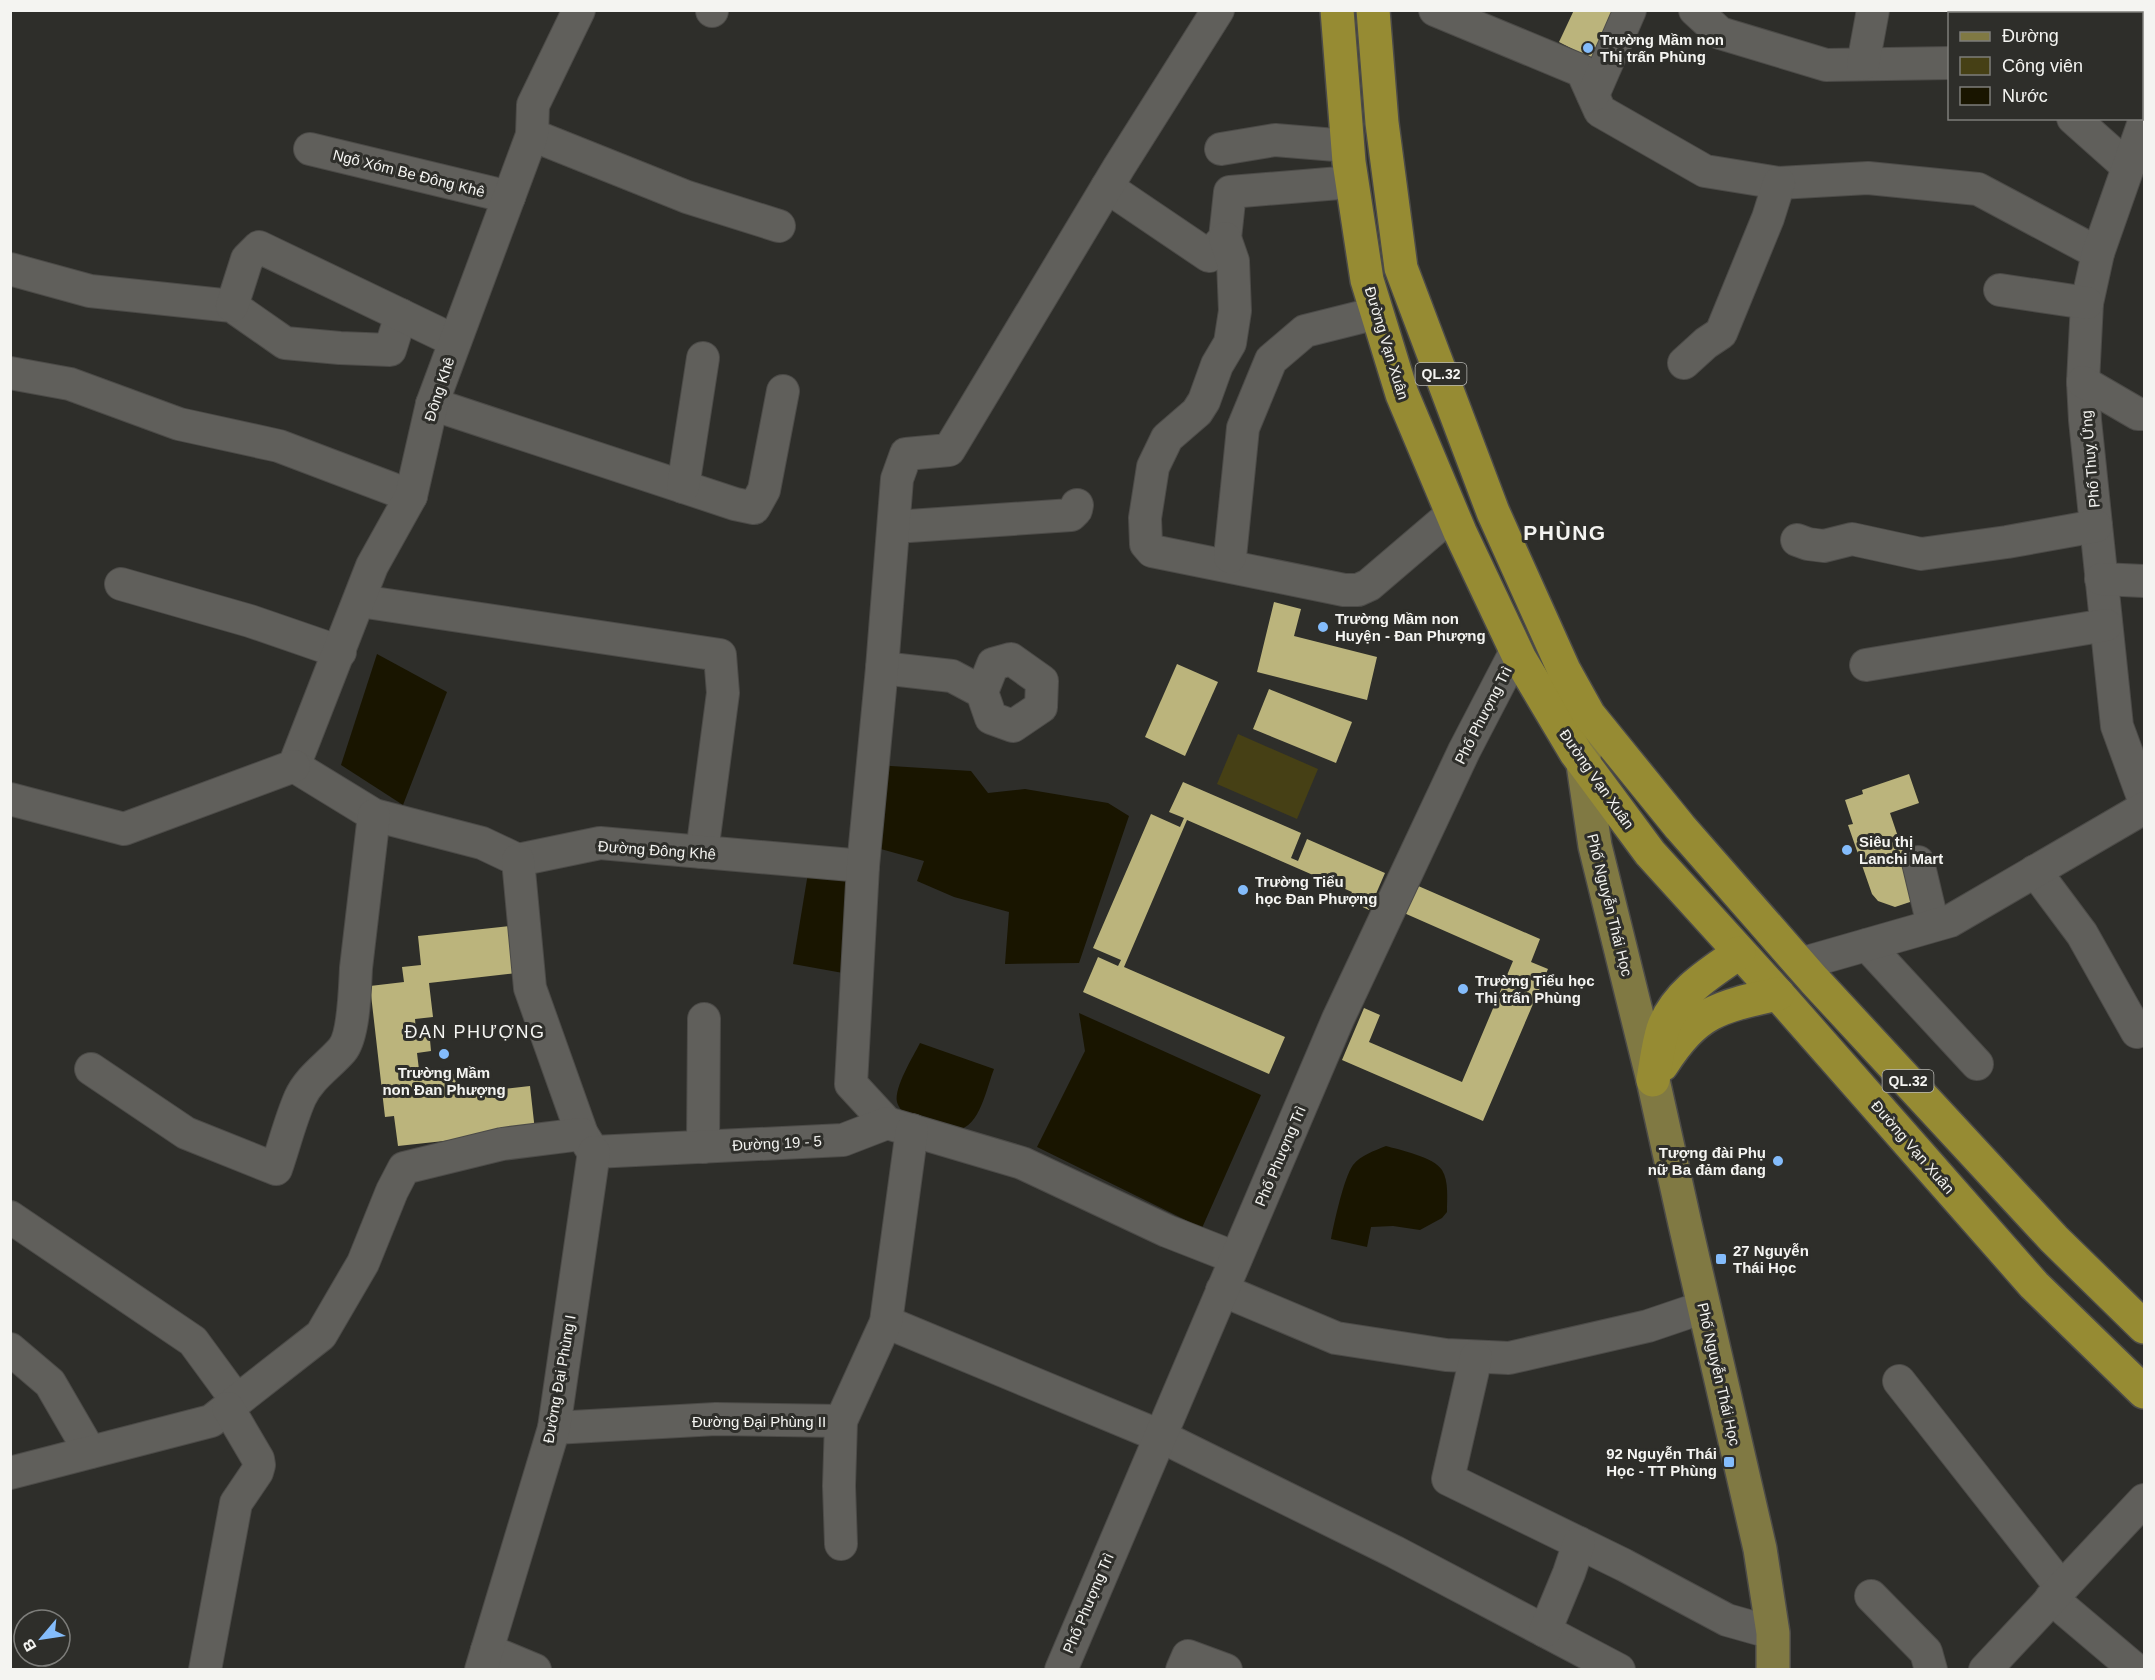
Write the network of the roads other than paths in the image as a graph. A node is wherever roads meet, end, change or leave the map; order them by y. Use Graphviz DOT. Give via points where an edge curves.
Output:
graph roads {
  1 [pos="579,10"];
  2 [pos="1218,10"];
  3 [pos="1435,10"];
  4 [pos="1630,10"];
  5 [pos="1695,10"];
  6 [pos="1873,10"];
  7 [pos="1332,12"];
  8 [pos="1373,13"];
  9 [pos="1948,63"];
  10 [pos="1863,64"];
  11 [pos="1593,95"];
  12 [pos="2075,120"];
  13 [pos="2145,122"];
  14 [pos="532,135"];
  15 [pos="1348,146"];
  16 [pos="310,149"];
  17 [pos="1221,149"];
  18 [pos="2128,167"];
  19 [pos="1352,182"];
  20 [pos="1779,183"];
  21 [pos="1107,187"];
  22 [pos="509,197"];
  23 [pos="779,226"];
  24 [pos="1225,237"];
  25 [pos="2098,253"];
  26 [pos="10,269"];
  27 [pos="2000,290"];
  28 [pos="2086,303"];
  29 [pos="232,306"];
  30 [pos="1377,313"];
  31 [pos="401,315"];
  32 [pos="455,341"];
  33 [pos="703,358"];
  34 [pos="1684,363"];
  35 [pos="10,373"];
  36 [pos="2083,382"];
  37 [pos="783,391"];
  38 [pos="432,404"];
  39 [pos="2145,414"];
  40 [pos="683,487"];
  41 [pos="411,496"];
  42 [pos="1077,505"];
  43 [pos="1452,514"];
  44 [pos="894,526"];
  45 [pos="2096,526"];
  46 [pos="1797,540"];
  47 [pos="1230,557"];
  48 [pos="2102,579"];
  49 [pos="2145,581"];
  50 [pos="121,584"];
  51 [pos="360,601"];
  52 [pos="2106,624"];
  53 [pos="1516,651"];
  54 [pos="340,652"];
  55 [pos="1866,665"];
  56 [pos="882,668"];
  57 [pos="982,692"];
  58 [pos="1589,715"];
  59 [pos="1583,764"];
  60 [pos="294,766"];
  61 [pos="1631,767"];
  62 [pos="10,799"];
  63 [pos="2145,800"];
  64 [pos="1596,805"];
  65 [pos="2145,808"];
  66 [pos="374,815"];
  67 [pos="702,852"];
  68 [pos="518,860"];
  69 [pos="1918,862"];
  70 [pos="863,867"];
  71 [pos="2035,871"];
  72 [pos="1933,925"];
  73 [pos="1867,945"];
  74 [pos="1739,953"];
  75 [pos="1800,964"];
  76 [pos="1778,994"];
  77 [pos="705,1019"];
  78 [pos="2138,1032"];
  79 [pos="1977,1064"];
  80 [pos="91,1069"];
  81 [pos="1653,1080"];
  82 [pos="899,1126"];
  83 [pos="588,1143"];
  84 [pos="703,1147"];
  85 [pos="10,1217"];
  86 [pos="1236,1258"];
  87 [pos="1222,1290"];
  88 [pos="1704,1307"];
  89 [pos="886,1322"];
  90 [pos="2145,1327"];
  91 [pos="10,1350"];
  92 [pos="1476,1357"];
  93 [pos="1899,1381"];
  94 [pos="2145,1392"];
  95 [pos="233,1404"];
  96 [pos="841,1421"];
  97 [pos="554,1428"];
  98 [pos="1160,1436"];
  99 [pos="90,1452"];
  100 [pos="10,1473"];
  101 [pos="2145,1500"];
  102 [pos="1578,1543"];
  103 [pos="841,1544"];
  104 [pos="2056,1592"];
  105 [pos="1871,1596"];
  106 [pos="1545,1631"];
  107 [pos="1773,1634"];
  108 [pos="484,1660"];
  109 [pos="204,1670"];
  110 [pos="535,1670"];
  111 [pos="1060,1670"];
  112 [pos="1182,1670"];
  113 [pos="1226,1670"];
  114 [pos="1619,1670"];
  115 [pos="1773,1670"];
  116 [pos="1931,1670"];
  117 [pos="1985,1670"];
  118 [pos="2136,1670"];
  1 -- 14 [label="street, Đông Khê" via="533,105"];
  2 -- 21 [label="street"];
  3 -- 11 [label="street" via="1582,71"];
  4 -- 11 [label="street"];
  5 -- 10 [label="street" via="1720,33 1826,65"];
  6 -- 10 [label="street"];
  7 -- 8 [label="highway"];
  7 -- 15 [label="highway, Đường Vạn Xuân / QL.32"];
  8 -- 58 [label="highway, Đường Vạn Xuân / QL.32" via="1382,123 1401,268 1493,512 1564,670"];
  9 -- 10 [label="street"];
  11 -- 20 [label="street" via="1600,111 1705,171"];
  12 -- 18 [label="street"];
  13 -- 18 [label="street, Phố Thuỵ Ứng"];
  14 -- 22 [label="street, Đông Khê"];
  14 -- 23 [label="street" via="687,197"];
  15 -- 17 [label="street" via="1275,140"];
  15 -- 19 [label="highway, Đường Vạn Xuân / QL.32"];
  16 -- 22 [label="street, Ngõ Xóm Be Đông Khê"];
  18 -- 25 [label="street, Phố Thuỵ Ứng"];
  19 -- 24 [label="street" via="1230,192"];
  19 -- 30 [label="highway, Đường Vạn Xuân / QL.32" via="1367,280"];
  20 -- 25 [label="street" via="1868,178 1978,189"];
  20 -- 34 [label="street" via="1721,333"];
  21 -- 24 [label="street" via="1209,256"];
  21 -- 44 [label="street" via="949,450 906,454 897,479"];
  22 -- 32 [label="street, Đông Khê"];
  24 -- 43 [label="street" via="1233,261 1235,311 1230,343 1197,412 1167,438 1153,467 1145,518 1146,544 1152,551 1358,590 1369,585"];
  25 -- 28 [label="street, Phố Thuỵ Ứng"];
  26 -- 29 [label="street" via="90,291"];
  27 -- 28 [label="street"];
  28 -- 36 [label="street, Phố Thuỵ Ứng"];
  29 -- 31 [label="street" via="285,343 340,348 390,350"];
  29 -- 31 [label="street" via="247,259 259,247"];
  30 -- 43 [label="highway, Đường Vạn Xuân / QL.32" via="1402,394"];
  30 -- 47 [label="street" via="1305,331 1271,360 1243,428"];
  31 -- 32 [label="street"];
  32 -- 38 [label="street, Đông Khê"];
  33 -- 40 [label="street"];
  35 -- 41 [label="street" via="70,384 179,424 279,446"];
  36 -- 39 [label="street" via="2138,414"];
  36 -- 45 [label="street, Phố Thuỵ Ứng"];
  37 -- 40 [label="street" via="764,490 754,508"];
  38 -- 40 [label="street"];
  38 -- 41 [label="street, Đông Khê"];
  41 -- 51 [label="street, Đông Khê" via="372,566"];
  42 -- 44 [label="street" via="1071,515"];
  43 -- 53 [label="highway, Đường Vạn Xuân / QL.32"];
  44 -- 56 [label="street"];
  45 -- 46 [label="street" via="1921,554 1870,541 1852,539 1824,546"];
  45 -- 48 [label="street, Phố Thuỵ Ứng"];
  48 -- 49 [label="street"];
  48 -- 52 [label="street, Phố Thuỵ Ứng"];
  50 -- 54 [label="street"];
  51 -- 54 [label="street, Đông Khê"];
  51 -- 67 [label="street" via="720,655 723,693"];
  52 -- 55 [label="street"];
  52 -- 63 [label="street, Phố Thuỵ Ứng" via="2117,726"];
  53 -- 59 [label="highway, Đường Vạn Xuân / QL.32"];
  53 -- 86 [label="street, Phố Phượng Trì" via="1464,751 1338,1019"];
  54 -- 60 [label="street, Đông Khê"];
  56 -- 57 [label="street" via="952,676"];
  56 -- 70 [label="street"];
  58 -- 59 [label="main road"];
  58 -- 61 [label="highway, Đường Vạn Xuân / QL.32"];
  58 -- 64 [label="main road, Phố Nguyễn Thái Học / QL.32"];
  59 -- 64 [label="highway, Đường Vạn Xuân / QL.32"];
  60 -- 62 [label="street" via="124,829"];
  60 -- 66 [label="street"];
  61 -- 64 [label="highway"];
  61 -- 75 [label="highway, Đường Vạn Xuân / QL.32"];
  64 -- 74 [label="highway, Đường Vạn Xuân / QL.32" via="1650,854"];
  64 -- 81 [label="main road, Phố Nguyễn Thái Học / QL.32" via="1595,846"];
  65 -- 71 [label="street"];
  66 -- 68 [label="street" via="482,843"];
  66 -- 80 [label="street" via="348,1041 300,1098 276,1169 186,1133"];
  67 -- 68 [label="street, Đường Đông Khê" via="600,843"];
  67 -- 70 [label="street, Đường Đông Khê"];
  68 -- 83 [label="street" via="530,988"];
  69 -- 72 [label="street"];
  70 -- 82 [label="street" via="851,1084"];
  71 -- 72 [label="street" via="1950,921"];
  71 -- 78 [label="street" via="2082,934"];
  72 -- 73 [label="street"];
  73 -- 75 [label="street"];
  73 -- 79 [label="street"];
  74 -- 76 [label="highway, Đường Vạn Xuân / QL.32"];
  74 -- 81 [label="highway" via="1686,993 1674,1009 1664,1028"];
  75 -- 90 [label="highway, Đường Vạn Xuân / QL.32" via="2054,1239"];
  76 -- 81 [label="highway" via="1706,1015 1683,1034"];
  76 -- 94 [label="highway, Đường Vạn Xuân / QL.32" via="2034,1285"];
  77 -- 84 [label="street"];
  81 -- 88 [label="main road, Phố Nguyễn Thái Học / QL.32"];
  82 -- 84 [label="street, Đường 19 - 5" via="843,1140"];
  82 -- 86 [label="street" via="1022,1163 1167,1231"];
  82 -- 89 [label="street, Đường Đại Phùng II"];
  83 -- 84 [label="street, Đường 19 - 5"];
  83 -- 95 [label="street, Đường 19 - 5" via="502,1144 404,1168 363,1263 321,1335"];
  83 -- 97 [label="street, Đường Đại Phùng I"];
  85 -- 95 [label="street" via="193,1341"];
  86 -- 87 [label="street, Phố Phượng Trì"];
  87 -- 92 [label="street" via="1336,1338"];
  87 -- 98 [label="street, Phố Phượng Trì"];
  88 -- 92 [label="street" via="1577,1344 1509,1358"];
  88 -- 107 [label="main road, Phố Nguyễn Thái Học / QL.32" via="1760,1549"];
  89 -- 96 [label="street, Đường Đại Phùng II"];
  89 -- 98 [label="street"];
  91 -- 99 [label="street" via="50,1383"];
  92 -- 102 [label="street" via="1448,1479"];
  93 -- 104 [label="street"];
  95 -- 99 [label="street" via="211,1421"];
  95 -- 109 [label="street" via="259,1465 236,1503"];
  96 -- 97 [label="street, Đường Đại Phùng II" via="716,1419"];
  96 -- 103 [label="street"];
  97 -- 108 [label="street, Đường Đại Phùng I"];
  98 -- 106 [label="street"];
  98 -- 111 [label="street, Phố Phượng Trì"];
  99 -- 100 [label="street"];
  101 -- 104 [label="street"];
  102 -- 106 [label="street"];
  102 -- 107 [label="street" via="1727,1620"];
  104 -- 117 [label="street"];
  104 -- 118 [label="street"];
  105 -- 116 [label="street" via="1926,1652"];
  106 -- 114 [label="street"];
  107 -- 115 [label="main road, Phố Nguyễn Thái Học / QL.32"];
  108 -- 110 [label="street"];
  112 -- 113 [label="street" via="1188,1656"];
}
